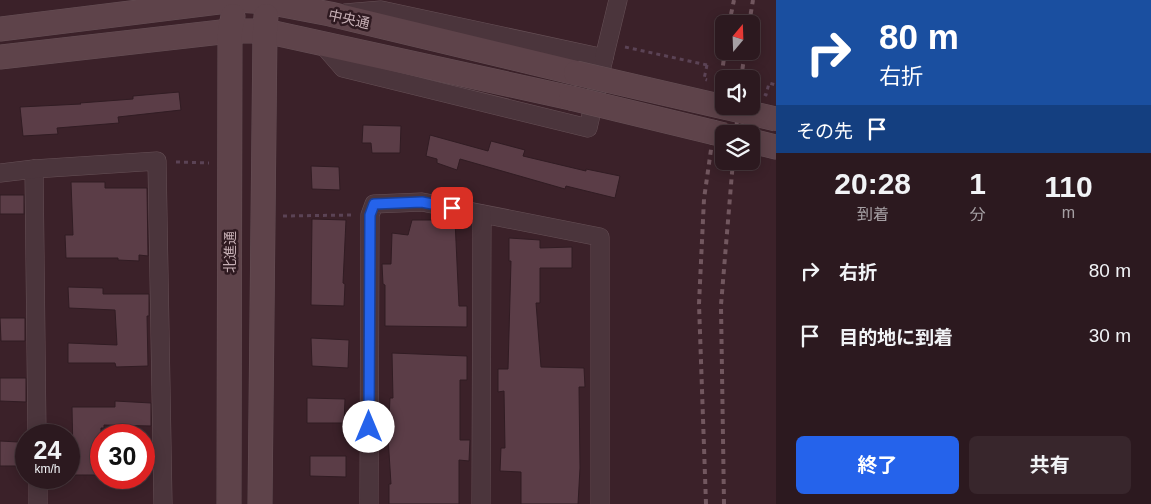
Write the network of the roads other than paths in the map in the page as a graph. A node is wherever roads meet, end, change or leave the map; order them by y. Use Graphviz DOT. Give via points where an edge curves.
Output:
graph roads {
  1 [pos="235,0"];
  2 [pos="618,0"];
  3 [pos="268,1"];
  4 [pos="330,14"];
  5 [pos="0,29"];
  6 [pos="230,31"];
  7 [pos="265,31"];
  8 [pos="323,45"];
  9 [pos="0,57"];
  10 [pos="604,58"];
  11 [pos="776,119"];
  12 [pos="715,133"];
  13 [pos="760,143"];
  14 [pos="776,147"];
  15 [pos="34,169"];
  16 [pos="0,173"];
  17 [pos="482,214"];
  18 [pos="38,424"];
  19 [pos="38,489"];
  20 [pos="38,504"];
  21 [pos="163,504"];
  22 [pos="229,504"];
  23 [pos="260,504"];
  24 [pos="368,504"];
  25 [pos="482,504"];
  26 [pos="600,504"];
  1 -- 3 [label="street, 中央通"];
  1 -- 5 [label="street, 中央通"];
  1 -- 6 [label="street, 北進通"];
  2 -- 10 [label="street"];
  3 -- 4 [label="street, 中央通"];
  3 -- 7 [label="street"];
  4 -- 10 [label="street" via="381,10"];
  4 -- 11 [label="street, 中央通, bridge"];
  6 -- 7 [label="street"];
  6 -- 9 [label="street"];
  6 -- 22 [label="street, 北進通"];
  7 -- 8 [label="street"];
  7 -- 23 [label="street"];
  8 -- 10 [label="street" via="343,68 588,128"];
  8 -- 12 [label="street, bridge"];
  13 -- 14 [label="street"];
  15 -- 16 [label="street"];
  15 -- 18 [label="street"];
  15 -- 21 [label="street" via="158,161"];
  17 -- 24 [label="street" via="422,202 374,204 370,215"];
  17 -- 25 [label="street"];
  17 -- 26 [label="street" via="600,238"];
  19 -- 20 [label="street"];
}
